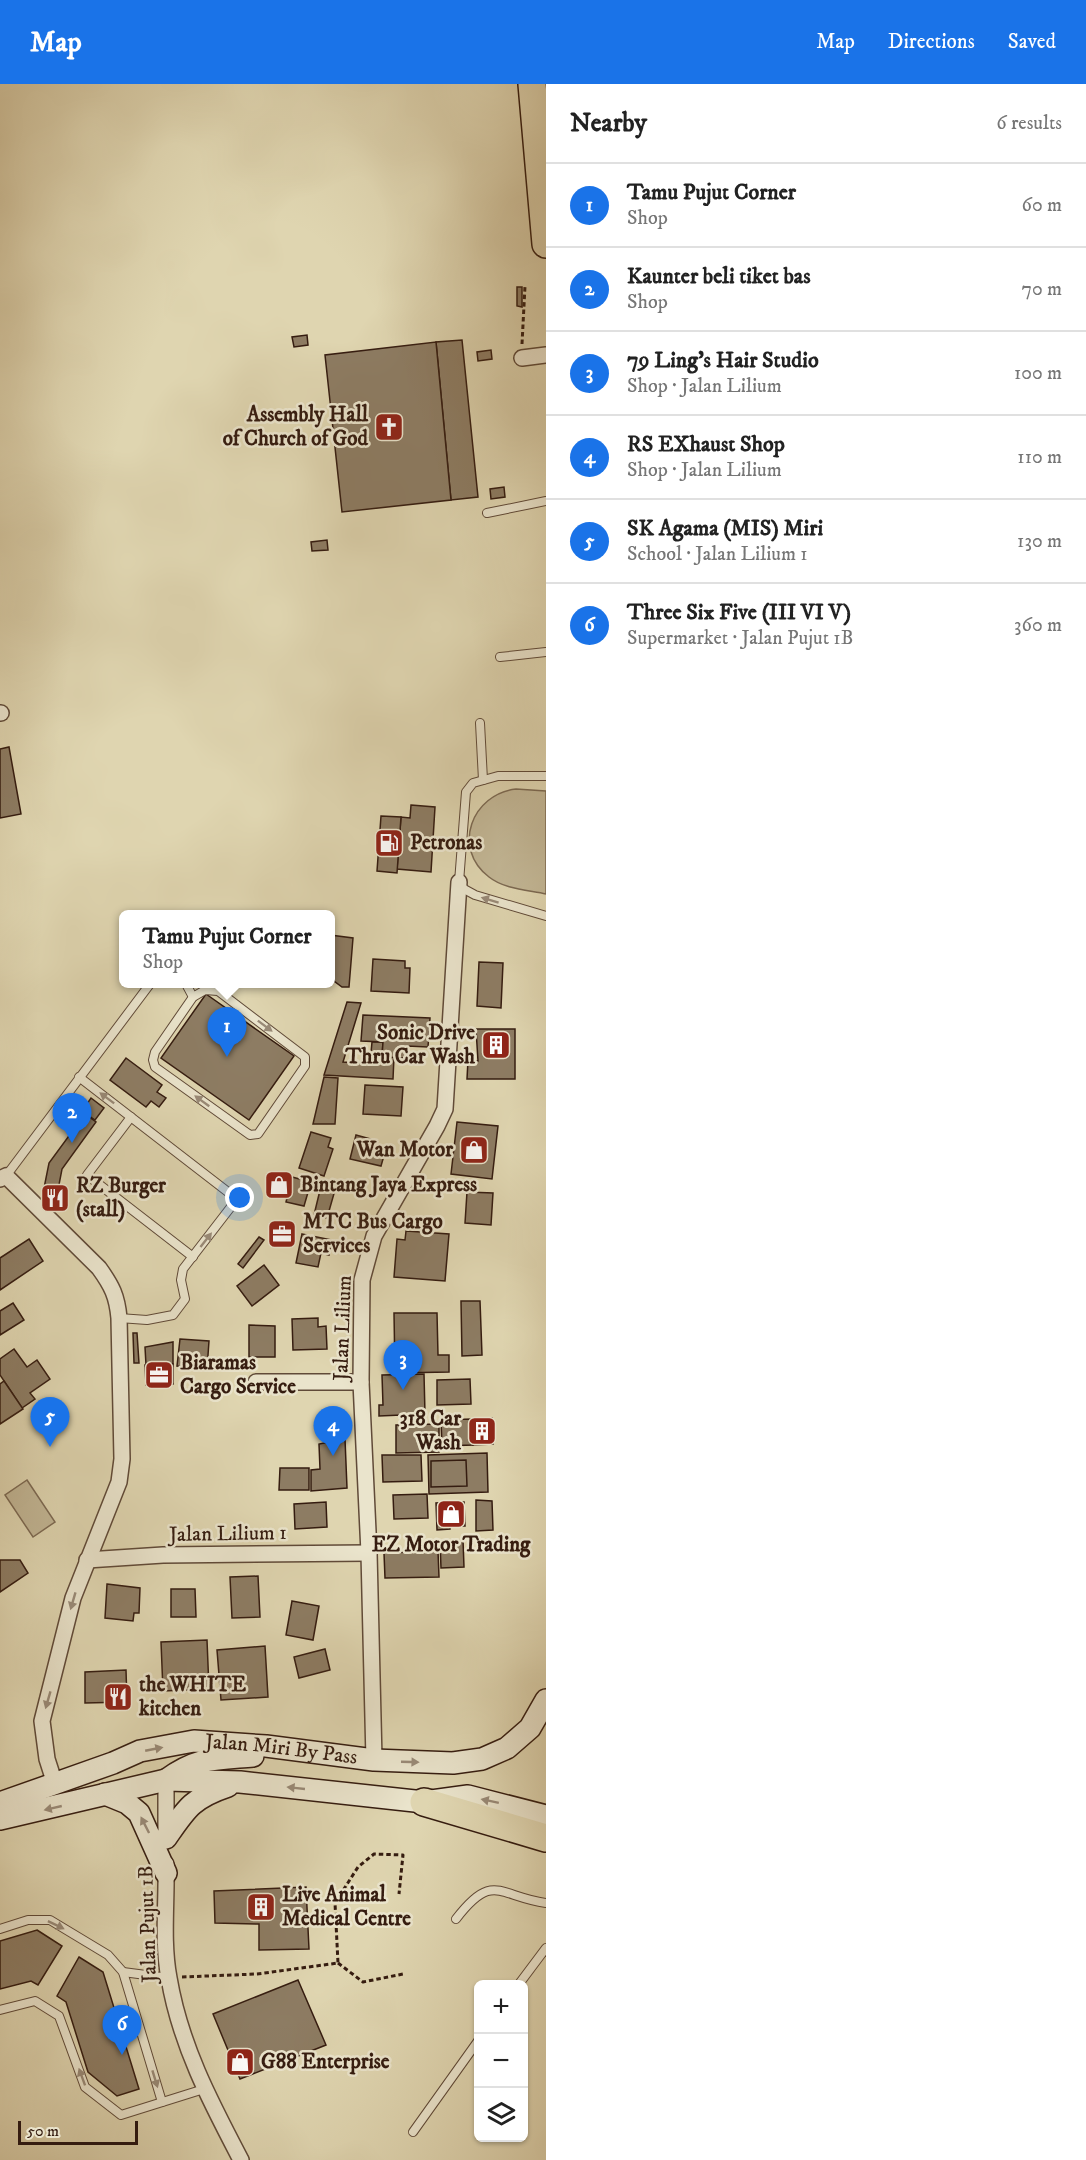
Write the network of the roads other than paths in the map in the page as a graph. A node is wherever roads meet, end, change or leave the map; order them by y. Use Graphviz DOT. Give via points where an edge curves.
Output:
graph roads {
  1 [pos="532,84"];
  2 [pos="546,244"];
  3 [pos="546,355"];
  4 [pos="522,358"];
  5 [pos="546,501"];
  6 [pos="487,513"];
  7 [pos="546,652"];
  8 [pos="500,657"];
  9 [pos="480,723"];
  10 [pos="546,776"];
  11 [pos="483,780"];
  12 [pos="459,882"];
  13 [pos="546,916"];
  14 [pos="147,988"];
  15 [pos="188,988"];
  16 [pos="214,988"];
  17 [pos="218,991"];
  18 [pos="193,997"];
  19 [pos="79,1077"];
  20 [pos="131,1117"];
  21 [pos="3,1178"];
  22 [pos="193,1257"];
  23 [pos="119,1318"];
  24 [pos="256,1382"];
  25 [pos="362,1382"];
  26 [pos="369,1553"];
  27 [pos="87,1560"];
  28 [pos="546,1700"];
  29 [pos="294,1751"];
  30 [pos="374,1760"];
  31 [pos="113,1763"];
  32 [pos="166,1780"];
  33 [pos="240,1782"];
  34 [pos="55,1784"];
  35 [pos="105,1794"];
  36 [pos="424,1802"];
  37 [pos="0,1803"];
  38 [pos="546,1816"];
  39 [pos="0,1819"];
  40 [pos="166,1838"];
  41 [pos="546,1838"];
  42 [pos="166,1873"];
  43 [pos="546,1903"];
  44 [pos="456,1919"];
  45 [pos="0,1929"];
  46 [pos="546,1948"];
  47 [pos="123,1972"];
  48 [pos="169,1978"];
  49 [pos="522,1980"];
  50 [pos="0,2010"];
  51 [pos="474,2047"];
  52 [pos="204,2089"];
  53 [pos="162,2102"];
  54 [pos="413,2132"];
  55 [pos="241,2160"];
  1 -- 2 [label="highway"];
  3 -- 4 [label="street"];
  5 -- 6 [label="lane"];
  7 -- 8 [label="lane"];
  9 -- 11 [label="lane"];
  10 -- 11 [label="lane" via="498,776"];
  11 -- 12 [label="lane" via="473,783 466,792"];
  13 -- 12 [label="lane, one-way" via="475,896"];
  12 -- 25 [label="street, Jalan Lilium" via="445,1109 374,1236 362,1280"];
  14 -- 19 [label="lane"];
  15 -- 18 [label="lane"];
  16 -- 17 [label="lane"];
  17 -- 18 [label="lane" via="205,990"];
  17 -- 18 [label="lane, one-way" via="305,1057 305,1066 254,1136 155,1068 155,1052"];
  20 -- 19 [label="lane, one-way"];
  19 -- 21 [label="lane"];
  22 -- 20 [label="lane, one-way" via="237,1199"];
  20 -- 22 [label="lane" via="87,1175"];
  21 -- 23 [label="street" via="99,1268 117,1298"];
  22 -- 23 [label="lane" via="183,1269 185,1299 173,1315 147,1320"];
  23 -- 27 [label="street" via="119,1482"];
  24 -- 25 [label="street"];
  25 -- 26 [label="street, Jalan Lilium"];
  26 -- 27 [label="street, Jalan Lilium 1" via="163,1555"];
  26 -- 30 [label="street, Jalan Lilium"];
  27 -- 34 [label="street, one-way" via="73,1598 42,1721 46,1759"];
  30 -- 28 [label="street, Jalan Miri By Pass, one-way" via="482,1760 507,1748 530,1728"];
  29 -- 30 [label="street, Jalan Miri By Pass"];
  31 -- 29 [label="street, Jalan Miri By Pass, one-way" via="140,1752 194,1742"];
  29 -- 32 [label="street" via="200,1762"];
  31 -- 32 [label="street" via="134,1765"];
  31 -- 34 [label="street, Jalan Miri By Pass"];
  32 -- 33 [label="street, Jalan Miri By Pass"];
  32 -- 35 [label="street, Jalan Miri By Pass"];
  32 -- 40 [label="street, Jalan Pujut 1B"];
  36 -- 33 [label="street, Jalan Miri By Pass, one-way"];
  33 -- 40 [label="street" via="206,1793 193,1803"];
  34 -- 37 [label="street, Jalan Miri By Pass"];
  35 -- 39 [label="street, Jalan Miri By Pass, one-way"];
  42 -- 35 [label="street, one-way" via="140,1813"];
  38 -- 36 [label="street, Jalan Miri By Pass, one-way" via="468,1796"];
  36 -- 41 [label="highway"];
  40 -- 42 [label="street, Jalan Pujut 1B"];
  42 -- 48 [label="street, Jalan Pujut 1B"];
  43 -- 44 [label="lane" via="500,1890 484,1891 470,1900"];
  45 -- 47 [label="lane, one-way" via="28,1920 50,1920 108,1955"];
  46 -- 49 [label="lane"];
  47 -- 48 [label="lane"];
  47 -- 53 [label="lane, one-way"];
  48 -- 52 [label="street, Jalan Pujut 1B" via="179,2024"];
  53 -- 50 [label="lane, one-way" via="121,2115 85,2087 59,2016 35,2001"];
  51 -- 54 [label="lane"];
  52 -- 53 [label="lane"];
  52 -- 55 [label="street, Jalan Pujut 1B"];
}
